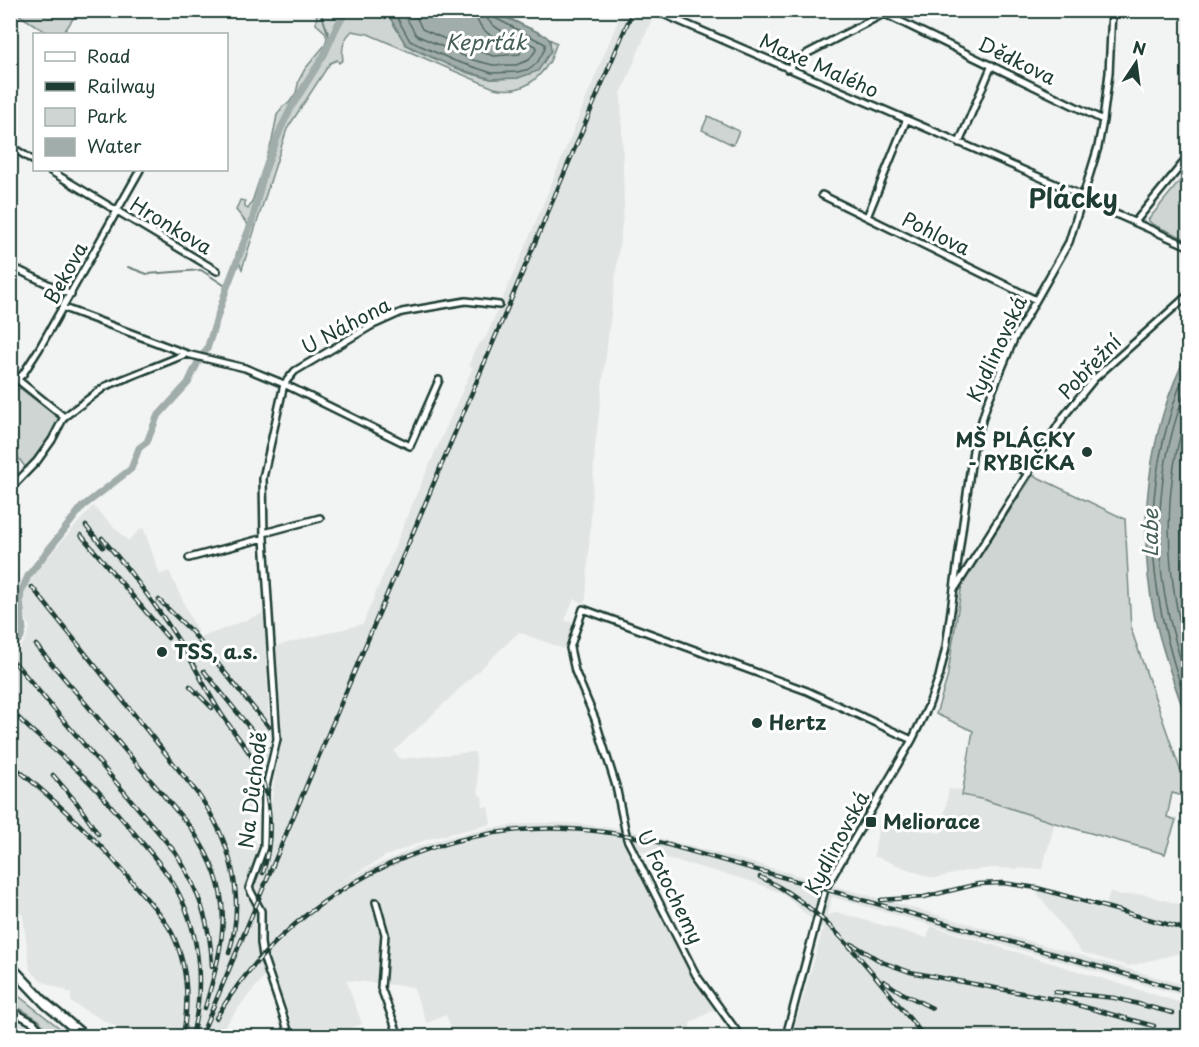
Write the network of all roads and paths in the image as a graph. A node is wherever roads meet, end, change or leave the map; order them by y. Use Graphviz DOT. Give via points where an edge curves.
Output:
graph roads {
  1 [pos="654,10"];
  2 [pos="1112,10"];
  3 [pos="888,12"];
  4 [pos="992,65"];
  5 [pos="787,69"];
  6 [pos="1103,120"];
  7 [pos="906,121"];
  8 [pos="959,143"];
  9 [pos="10,146"];
  10 [pos="1188,157"];
  11 [pos="33,160"];
  12 [pos="51,171"];
  13 [pos="139,171"];
  14 [pos="822,195"];
  15 [pos="1083,197"];
  16 [pos="117,211"];
  17 [pos="867,217"];
  18 [pos="1136,222"];
  19 [pos="1188,246"];
  20 [pos="10,266"];
  21 [pos="217,271"];
  22 [pos="71,295"];
  23 [pos="1188,295"];
  24 [pos="1036,300"];
  25 [pos="499,305"];
  26 [pos="64,308"];
  27 [pos="187,354"];
  28 [pos="18,380"];
  29 [pos="439,381"];
  30 [pos="284,384"];
  31 [pos="10,386"];
  32 [pos="64,417"];
  33 [pos="995,457"];
  34 [pos="1029,473"];
  35 [pos="10,489"];
  36 [pos="320,518"];
  37 [pos="264,535"];
  38 [pos="189,558"];
  39 [pos="953,591"];
  40 [pos="912,740"];
  41 [pos="376,902"];
  42 [pos="10,966"];
  43 [pos="10,1010"];
  44 [pos="45,1036"];
  45 [pos="84,1036"];
  46 [pos="290,1036"];
  47 [pos="399,1036"];
  48 [pos="740,1036"];
  49 [pos="786,1036"];
  1 -- 5 [label="street, Maxe Malého"];
  2 -- 6 [label="street, Kydlinovská"];
  3 -- 4 [label="street, Dědkova"];
  3 -- 5 [label="street, Dědkova" via="808,53"];
  4 -- 6 [label="street, Dědkova"];
  4 -- 8 [label="street"];
  5 -- 7 [label="street, Maxe Malého"];
  6 -- 15 [label="street, Kydlinovská"];
  7 -- 8 [label="street, Maxe Malého"];
  7 -- 17 [label="street"];
  8 -- 15 [label="street, Maxe Malého"];
  9 -- 11 [label="street"];
  10 -- 18 [label="street"];
  12 -- 16 [label="street, Hronkova"];
  13 -- 16 [label="street, Bekova"];
  14 -- 17 [label="street, Pohlova"];
  15 -- 18 [label="street"];
  15 -- 24 [label="street, Kydlinovská" via="1063,254"];
  16 -- 21 [label="street, Hronkova"];
  16 -- 22 [label="street, Bekova"];
  17 -- 24 [label="street, Pohlova"];
  18 -- 19 [label="street"];
  20 -- 22 [label="street"];
  22 -- 26 [label="street, Bekova"];
  23 -- 34 [label="street, Pobřežní" via="1084,390"];
  24 -- 39 [label="street, Kydlinovská" via="1011,348 978,430"];
  25 -- 30 [label="street, U Náhona" via="466,301 402,312 295,370"];
  26 -- 27 [label="street"];
  26 -- 28 [label="street, Bekova"];
  27 -- 30 [label="street" via="245,368"];
  27 -- 32 [label="street" via="106,386"];
  28 -- 31 [label="street, Bekova"];
  28 -- 32 [label="street"];
  29 -- 30 [label="street" via="410,446"];
  30 -- 37 [label="street, Na Důchodě" via="263,478"];
  32 -- 35 [label="street" via="38,461"];
  33 -- 34 [label="street"];
  34 -- 39 [label="street, Pobřežní"];
  36 -- 37 [label="street"];
  37 -- 38 [label="street"];
  37 -- 46 [label="street, Na Důchodě" via="277,738 265,791 264,847 249,888 261,911 263,956"];
  39 -- 40 [label="street, Kydlinovská" via="939,677"];
  40 -- 48 [label="street, U Fotochemy" via="807,691 583,609 570,655 616,786 627,839 696,975"];
  40 -- 49 [label="street, Kydlinovská" via="825,889"];
  41 -- 47 [label="street" via="385,934 381,988"];
  42 -- 45 [label="main road"];
  43 -- 44 [label="street" via="34,1023"];
}
